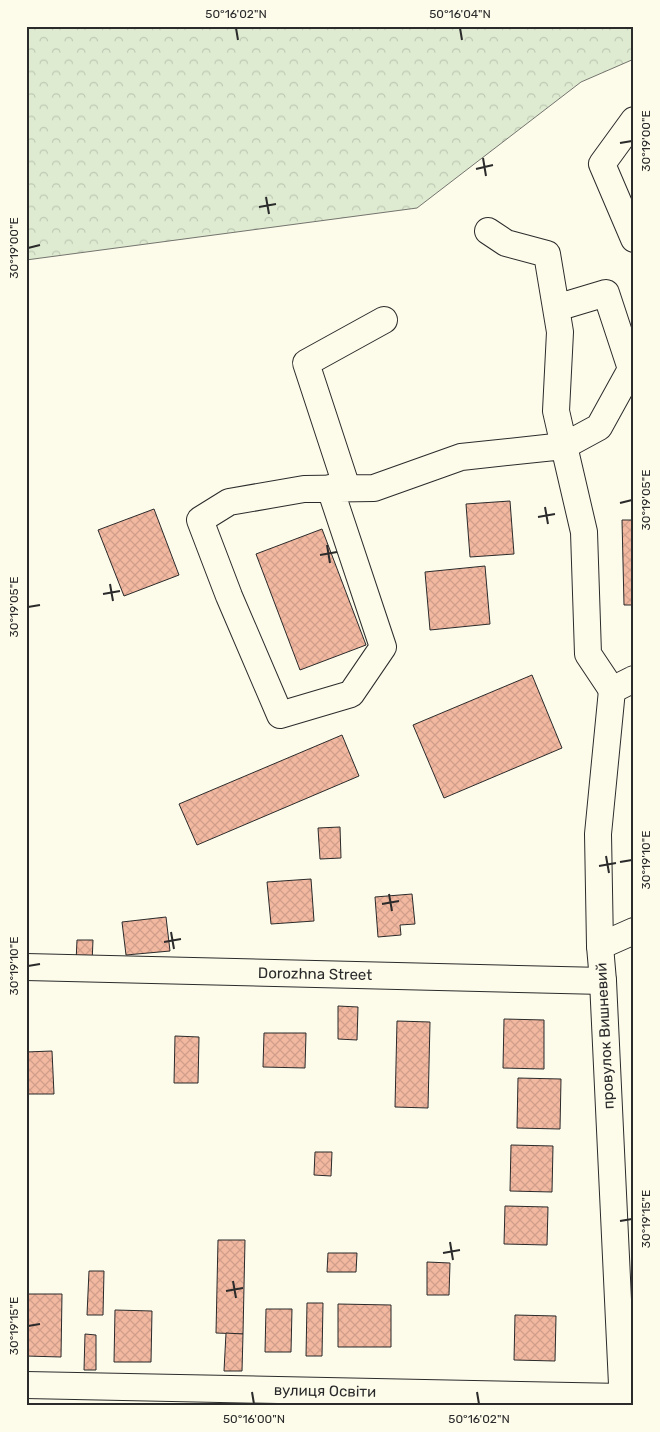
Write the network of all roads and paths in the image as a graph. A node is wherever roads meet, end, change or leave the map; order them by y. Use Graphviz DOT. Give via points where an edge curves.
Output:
graph roads {
  1 [pos="634,120"];
  2 [pos="488,232"];
  3 [pos="634,239"];
  4 [pos="556,308"];
  5 [pos="384,320"];
  6 [pos="632,369"];
  7 [pos="564,446"];
  8 [pos="339,488"];
  9 [pos="623,685"];
  10 [pos="634,931"];
  11 [pos="600,946"];
  12 [pos="26,967"];
  13 [pos="603,981"];
  14 [pos="26,1385"];
  15 [pos="627,1400"];
  1 -- 3 [label="street" via="602,164"];
  2 -- 4 [label="street" via="506,243 547,254"];
  4 -- 6 [label="street" via="606,293"];
  4 -- 7 [label="street" via="560,332 556,411"];
  5 -- 8 [label="street" via="306,363"];
  6 -- 7 [label="street" via="599,427"];
  7 -- 8 [label="street" via="460,456 374,488"];
  7 -- 9 [label="street" via="584,532 588,654"];
  8 -- 8 [label="street" via="304,489 229,502 200,520 280,715 351,694 383,647"];
  9 -- 11 [label="street, провулок Вишневий" via="598,834"];
  10 -- 11 [label="street"];
  11 -- 13 [label="street, провулок Вишневий"];
  12 -- 13 [label="street, Dorozhna Street"];
  13 -- 15 [label="street, провулок Вишневий"];
  14 -- 15 [label="street, вулиця Освіти"];
}
